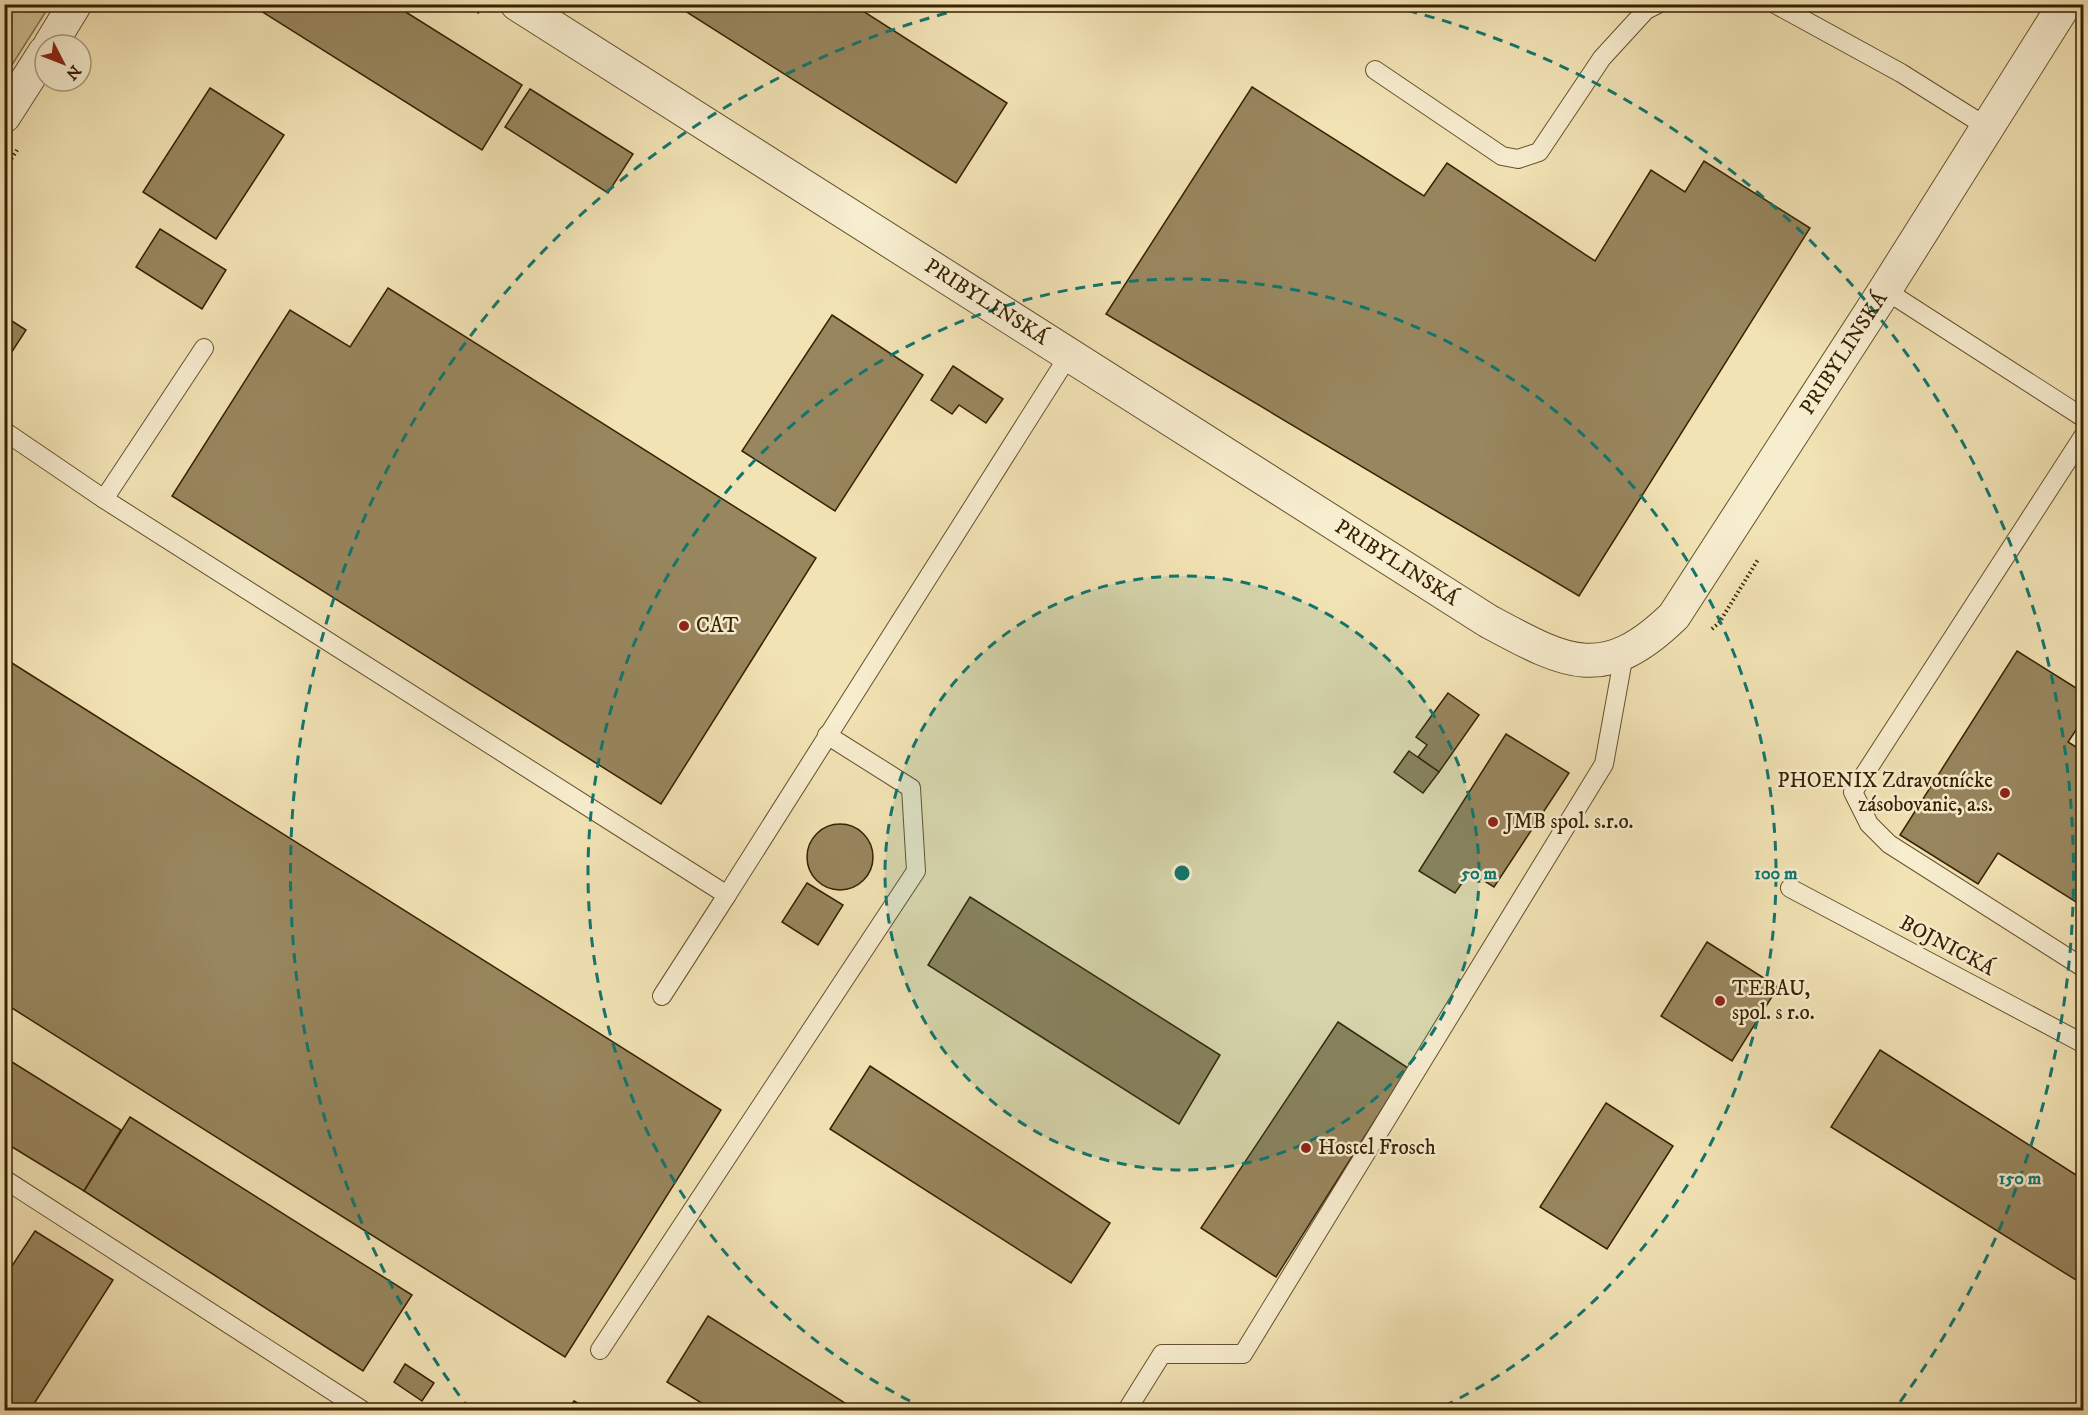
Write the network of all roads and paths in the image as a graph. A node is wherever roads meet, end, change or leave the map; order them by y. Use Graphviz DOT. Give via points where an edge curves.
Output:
graph roads {
  1 [pos="75,4"];
  2 [pos="467,4"];
  3 [pos="517,4"];
  4 [pos="1658,4"];
  5 [pos="1775,4"];
  6 [pos="2065,4"];
  7 [pos="487,17"];
  8 [pos="57,33"];
  9 [pos="1375,70"];
  10 [pos="33,71"];
  11 [pos="4,116"];
  12 [pos="1987,127"];
  13 [pos="1885,290"];
  14 [pos="204,348"];
  15 [pos="1069,355"];
  16 [pos="2084,418"];
  17 [pos="4,431"];
  18 [pos="2084,435"];
  19 [pos="104,499"];
  20 [pos="1765,549"];
  21 [pos="1710,631"];
  22 [pos="1624,654"];
  23 [pos="827,735"];
  24 [pos="1790,888"];
  25 [pos="727,895"];
  26 [pos="2084,968"];
  27 [pos="662,996"];
  28 [pos="2084,1044"];
  29 [pos="4,1179"];
  30 [pos="600,1350"];
  31 [pos="362,1410"];
  32 [pos="1127,1410"];
  1 -- 8 [label="street"];
  2 -- 7 [label="path"];
  3 -- 15 [label="street, PRIBYLINSKÁ"];
  4 -- 9 [label="lane" via="1646,10 1602,58 1539,152 1518,159 1502,156"];
  5 -- 12 [label="lane" via="1901,73"];
  6 -- 12 [label="street, PRIBYLINSKÁ"];
  10 -- 11 [label="street"];
  12 -- 13 [label="street, PRIBYLINSKÁ"];
  13 -- 16 [label="lane"];
  13 -- 22 [label="street, PRIBYLINSKÁ" via="1674,616 1654,635"];
  14 -- 19 [label="lane"];
  15 -- 22 [label="street, PRIBYLINSKÁ" via="1545,652 1580,660"];
  15 -- 23 [label="lane"];
  17 -- 19 [label="lane"];
  18 -- 26 [label="lane" via="1853,792 1869,824 1889,844"];
  19 -- 25 [label="lane"];
  20 -- 21 [label="path" via="1719,623"];
  22 -- 32 [label="lane" via="1604,764 1243,1354 1162,1354"];
  23 -- 25 [label="lane"];
  23 -- 30 [label="lane" via="911,788 916,871"];
  24 -- 28 [label="lane, BOJNICKÁ"];
  25 -- 27 [label="lane"];
  29 -- 31 [label="lane"];
}
